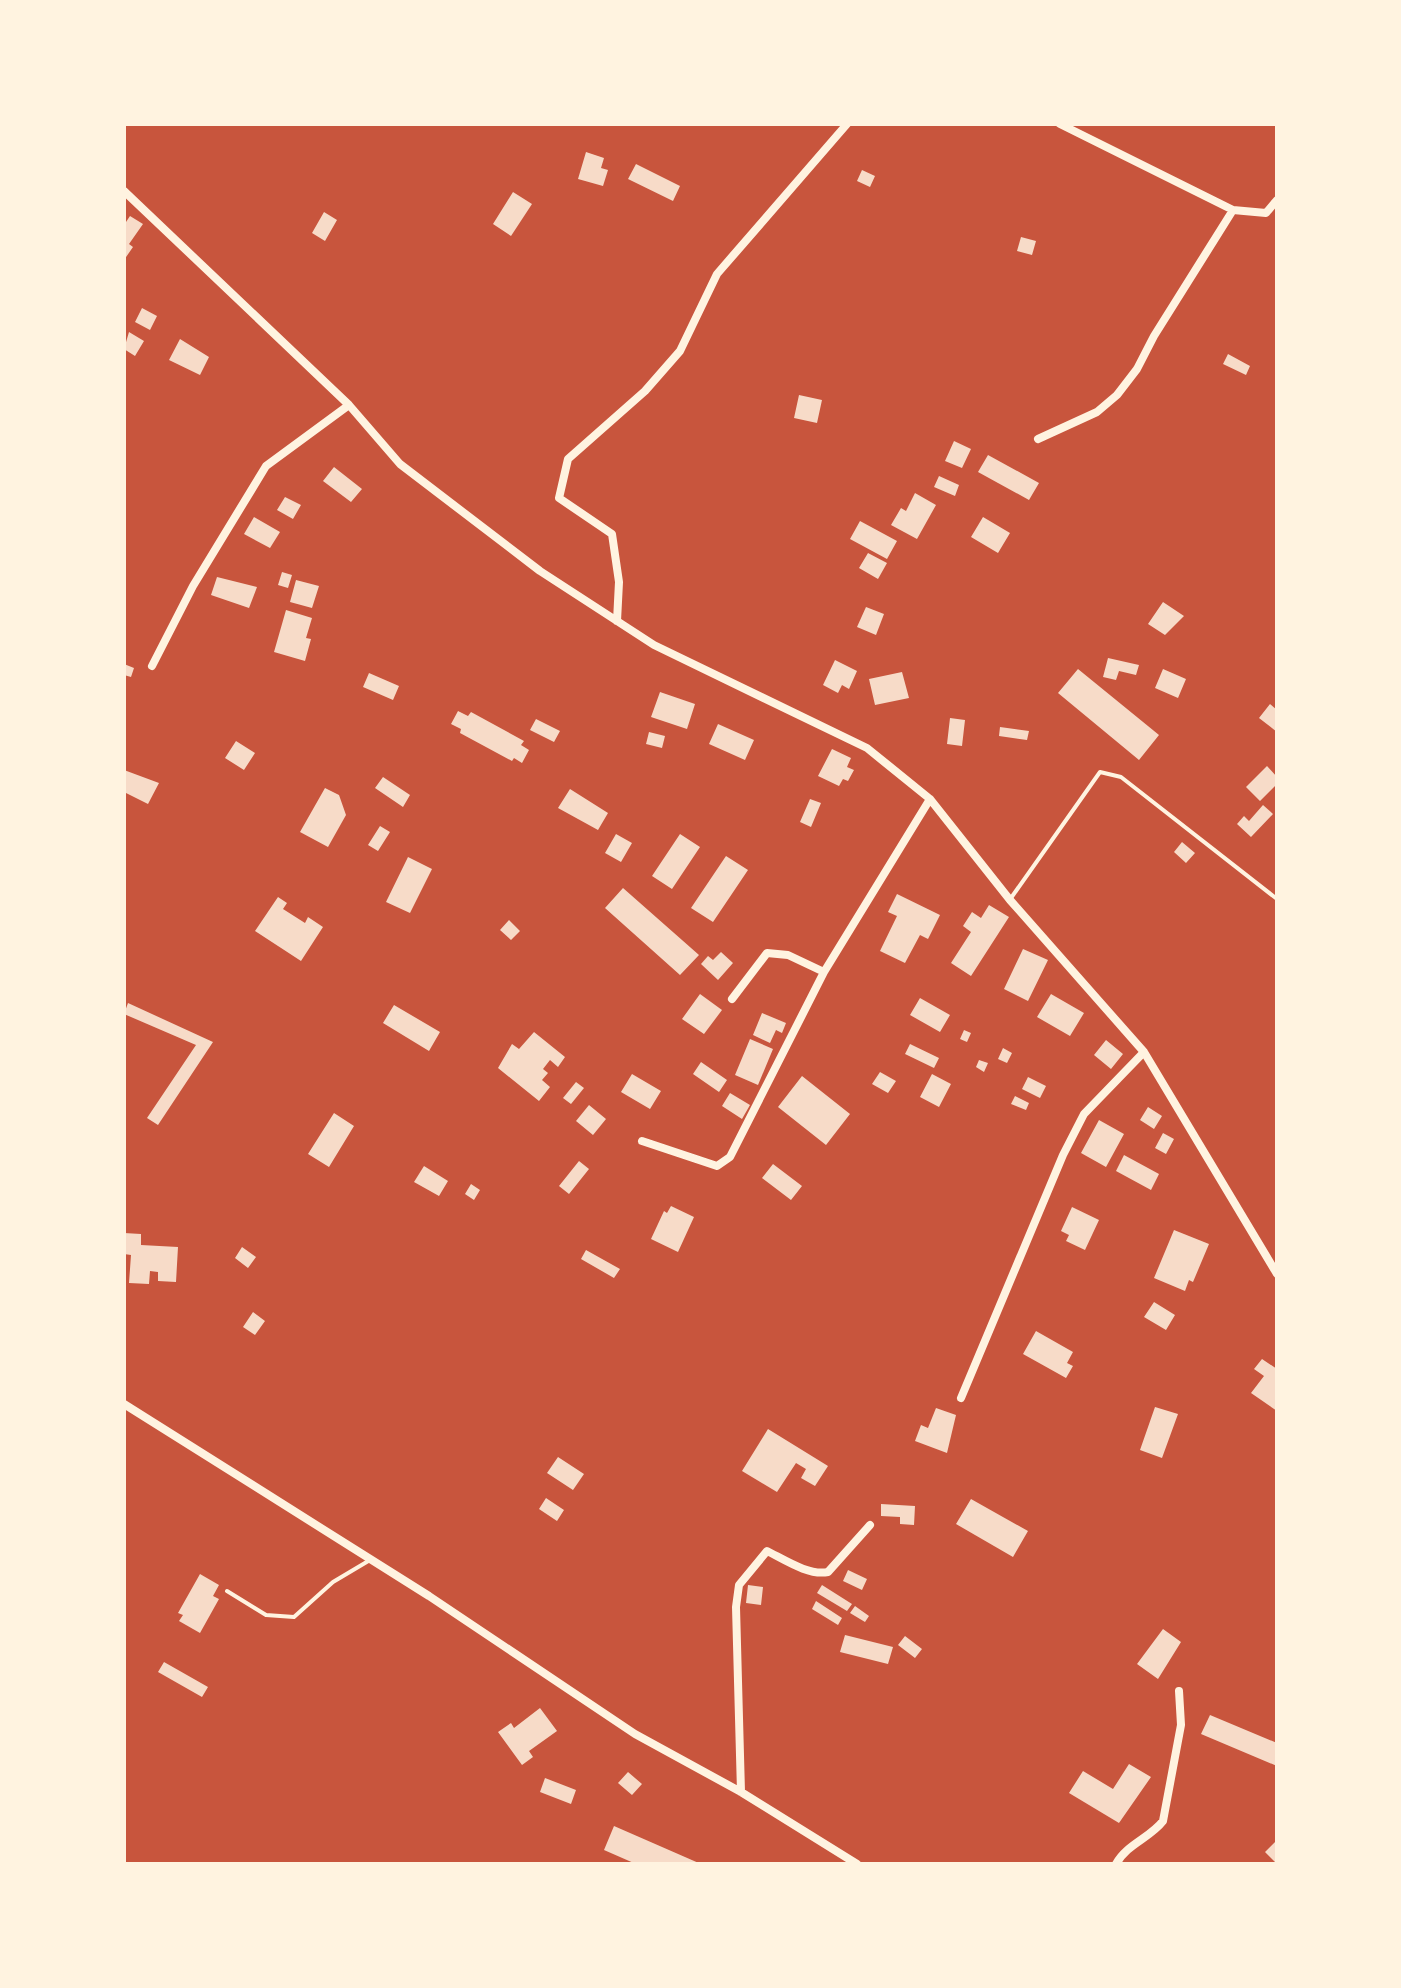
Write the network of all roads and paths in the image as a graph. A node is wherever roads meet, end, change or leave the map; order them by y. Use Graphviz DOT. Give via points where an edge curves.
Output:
graph roads {
  1 [pos="847,124"];
  2 [pos="1060,124"];
  3 [pos="124,191"];
  4 [pos="1277,200"];
  5 [pos="1233,210"];
  6 [pos="349,405"];
  7 [pos="1038,439"];
  8 [pos="617,621"];
  9 [pos="152,666"];
  10 [pos="930,799"];
  11 [pos="1277,899"];
  12 [pos="1010,900"];
  13 [pos="824,972"];
  14 [pos="732,999"];
  15 [pos="1144,1052"];
  16 [pos="642,1141"];
  17 [pos="1277,1274"];
  18 [pos="961,1398"];
  19 [pos="124,1404"];
  20 [pos="870,1525"];
  21 [pos="370,1560"];
  22 [pos="227,1591"];
  23 [pos="1179,1691"];
  24 [pos="741,1792"];
  25 [pos="857,1864"];
  26 [pos="1116,1864"];
  1 -- 8 [label="street" via="717,274 680,351 645,391 568,459 559,498 612,534 619,582"];
  2 -- 5 [label="street"];
  3 -- 6 [label="street"];
  4 -- 5 [label="street" via="1266,213"];
  5 -- 7 [label="street" via="1117,395 1097,412"];
  6 -- 8 [label="street" via="400,464 540,571"];
  6 -- 9 [label="street" via="266,466"];
  8 -- 10 [label="street" via="654,645 867,748"];
  10 -- 12 [label="street"];
  10 -- 13 [label="street"];
  11 -- 12 [label="lane" via="1121,777 1100,772"];
  12 -- 15 [label="street"];
  13 -- 14 [label="street" via="788,955 767,953"];
  13 -- 16 [label="street" via="730,1157 717,1166"];
  15 -- 17 [label="street"];
  15 -- 18 [label="street" via="1084,1114"];
  19 -- 21 [label="street"];
  20 -- 24 [label="street" via="828,1572 795,1565 767,1551 739,1585"];
  21 -- 22 [label="lane" via="333,1582 294,1617 266,1615"];
  21 -- 24 [label="street" via="635,1734"];
  23 -- 26 [label="street" via="1181,1725 1163,1821 1125,1850"];
  24 -- 25 [label="street"];
}
